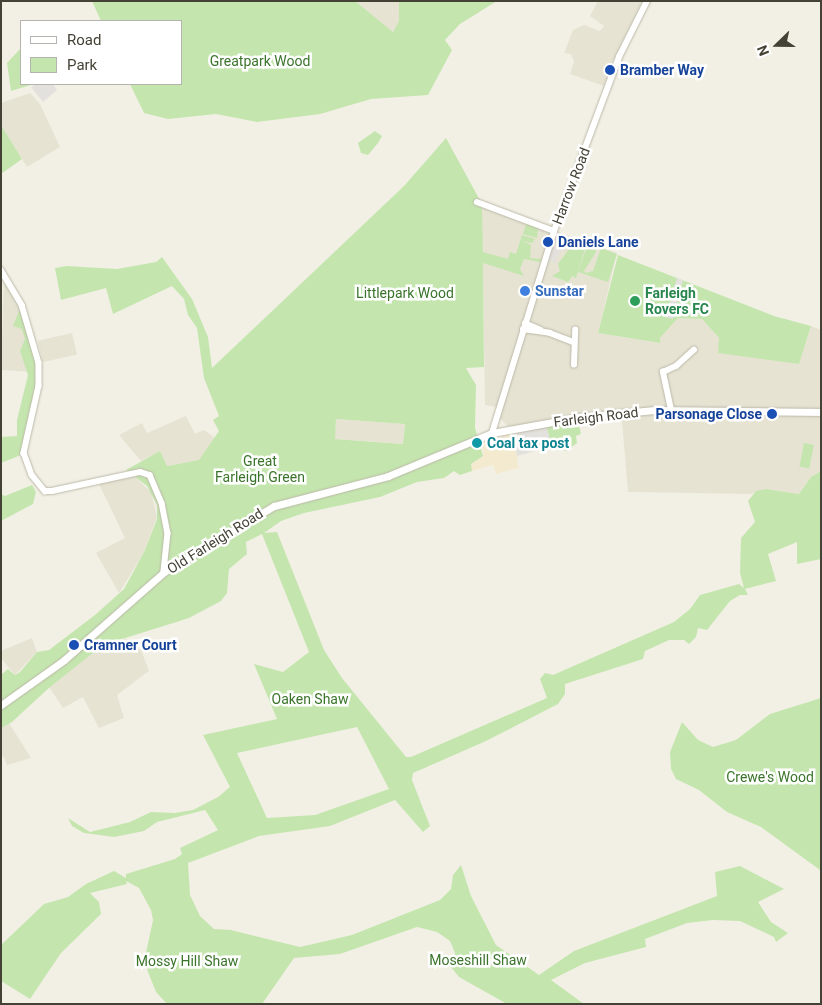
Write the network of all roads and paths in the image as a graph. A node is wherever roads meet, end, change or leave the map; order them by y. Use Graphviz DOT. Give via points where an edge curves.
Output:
graph roads {
  1 [pos="647,1"];
  2 [pos="477,202"];
  3 [pos="554,231"];
  4 [pos="1,270"];
  5 [pos="524,326"];
  6 [pos="575,330"];
  7 [pos="573,342"];
  8 [pos="694,350"];
  9 [pos="574,365"];
  10 [pos="671,410"];
  11 [pos="821,412"];
  12 [pos="492,433"];
  13 [pos="167,559"];
  14 [pos="178,563"];
  15 [pos="164,572"];
  16 [pos="1,705"];
  1 -- 3 [label="street, Harrow Road" via="619,57"];
  2 -- 3 [label="street"];
  3 -- 5 [label="street, Harrow Road"];
  4 -- 13 [label="street" via="22,305 39,363 39,386 24,453 32,475 45,491 140,472 150,475 162,503 168,533"];
  5 -- 7 [label="street"];
  5 -- 12 [label="street, Harrow Road"];
  6 -- 7 [label="street"];
  7 -- 9 [label="street"];
  8 -- 10 [label="street" via="664,372"];
  10 -- 11 [label="street, Farleigh Road"];
  10 -- 12 [label="street, Farleigh Road" via="602,414"];
  12 -- 14 [label="street, Old Farleigh Road" via="388,476 274,506"];
  13 -- 14 [label="street"];
  13 -- 15 [label="street"];
  14 -- 15 [label="street, Old Farleigh Road"];
  15 -- 16 [label="street, Old Farleigh Road" via="64,660"];
}
